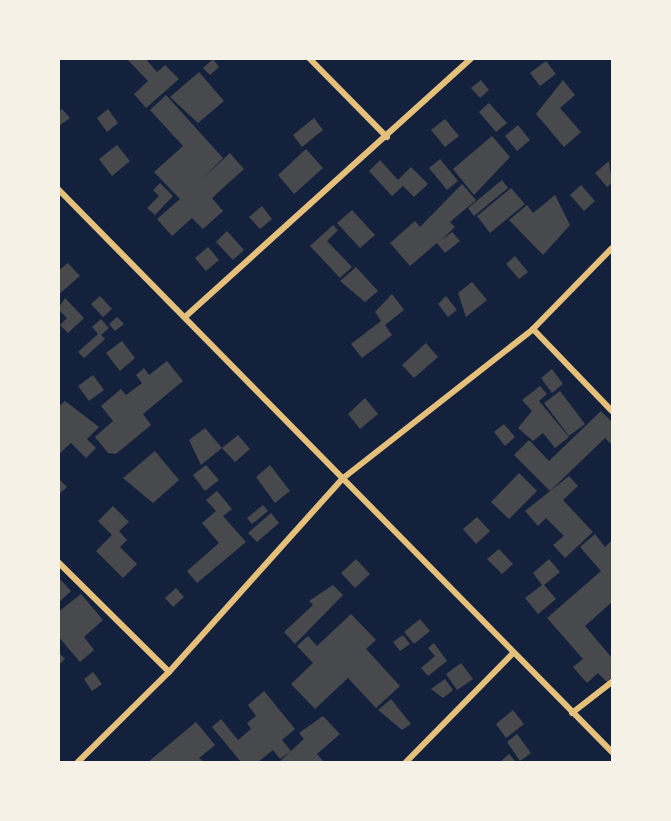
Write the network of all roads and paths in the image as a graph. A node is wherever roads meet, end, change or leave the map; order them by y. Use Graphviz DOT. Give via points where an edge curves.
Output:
graph roads {
  1 [pos="309,58"];
  2 [pos="472,58"];
  3 [pos="387,137"];
  4 [pos="58,189"];
  5 [pos="612,248"];
  6 [pos="185,317"];
  7 [pos="533,329"];
  8 [pos="612,411"];
  9 [pos="342,479"];
  10 [pos="58,562"];
  11 [pos="513,653"];
  12 [pos="169,672"];
  13 [pos="612,682"];
  14 [pos="572,713"];
  15 [pos="612,752"];
  16 [pos="78,762"];
  17 [pos="406,762"];
  1 -- 3 [label="street"];
  2 -- 3 [label="street"];
  3 -- 6 [label="street"];
  4 -- 6 [label="street"];
  5 -- 7 [label="street"];
  6 -- 9 [label="street"];
  7 -- 8 [label="street"];
  7 -- 9 [label="street"];
  9 -- 11 [label="street"];
  9 -- 12 [label="street"];
  10 -- 12 [label="street"];
  11 -- 14 [label="street"];
  11 -- 17 [label="street"];
  12 -- 16 [label="street"];
  13 -- 14 [label="street"];
  14 -- 15 [label="street"];
}
